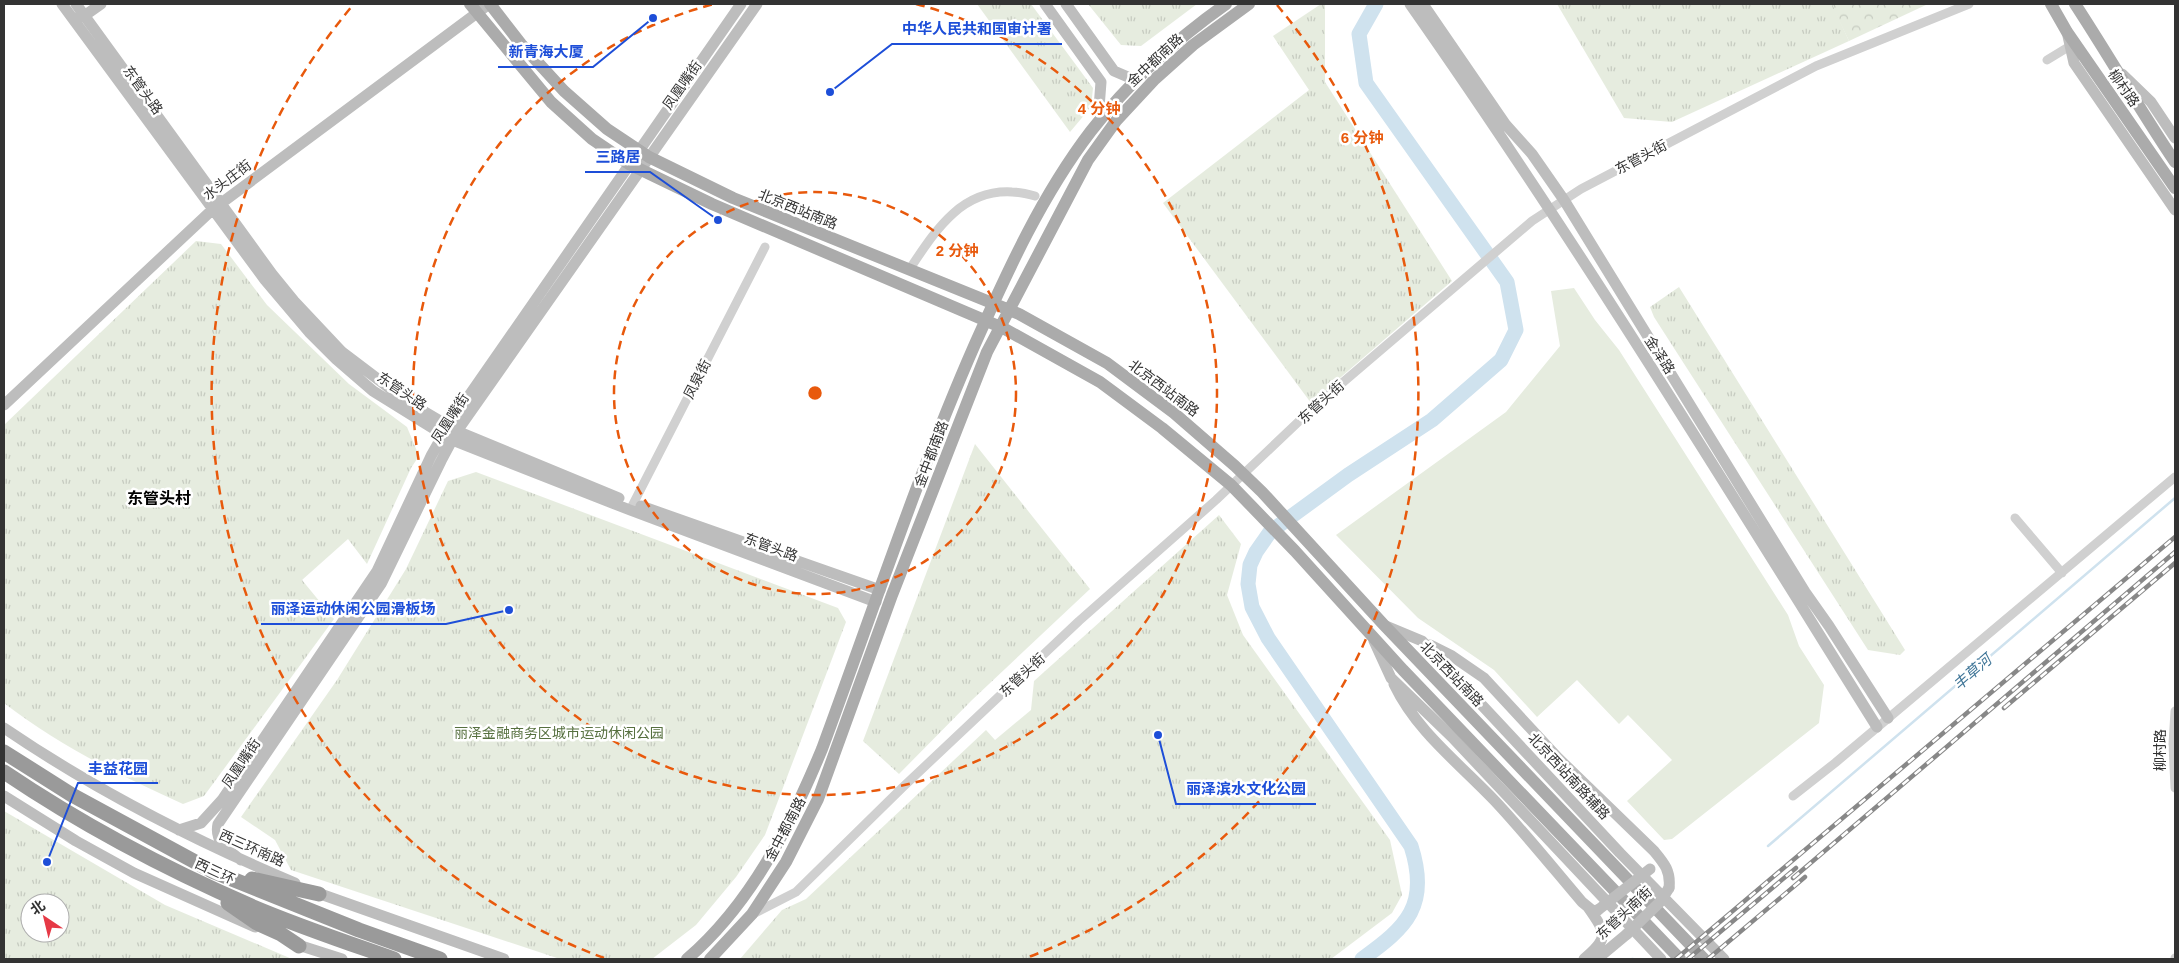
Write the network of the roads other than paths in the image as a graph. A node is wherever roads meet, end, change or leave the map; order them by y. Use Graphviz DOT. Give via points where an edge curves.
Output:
graph roads {
  1 [pos="62,4"];
  2 [pos="101,4"];
  3 [pos="490,4"];
  4 [pos="741,4"];
  5 [pos="757,4"];
  6 [pos="1045,4"];
  7 [pos="1066,4"];
  8 [pos="1226,4"];
  9 [pos="1249,4"];
  10 [pos="1415,4"];
  11 [pos="1969,4"];
  12 [pos="2051,4"];
  13 [pos="2075,4"];
  14 [pos="80,8"];
  15 [pos="473,8"];
  16 [pos="73,19"];
  17 [pos="2067,32"];
  18 [pos="2070,46"];
  19 [pos="2047,60"];
  20 [pos="2119,71"];
  21 [pos="1128,77"];
  22 [pos="1099,108"];
  23 [pos="2175,138"];
  24 [pos="644,154"];
  25 [pos="2175,162"];
  26 [pos="629,164"];
  27 [pos="642,169"];
  28 [pos="2175,188"];
  29 [pos="1035,196"];
  30 [pos="1564,200"];
  31 [pos="217,206"];
  32 [pos="1549,210"];
  33 [pos="2175,210"];
  34 [pos="765,247"];
  35 [pos="909,270"];
  36 [pos="993,304"];
  37 [pos="1008,310"];
  38 [pos="986,320"];
  39 [pos="1000,327"];
  40 [pos="4,405"];
  41 [pos="450,433"];
  42 [pos="1243,473"];
  43 [pos="2175,477"];
  44 [pos="1231,485"];
  45 [pos="632,507"];
  46 [pos="2015,518"];
  47 [pos="2062,573"];
  48 [pos="878,596"];
  49 [pos="1384,625"];
  50 [pos="1371,635"];
  51 [pos="1422,641"];
  52 [pos="1391,678"];
  53 [pos="2175,711"];
  54 [pos="1888,718"];
  55 [pos="1877,727"];
  56 [pos="4,728"];
  57 [pos="4,752"];
  58 [pos="4,772"];
  59 [pos="2175,788"];
  60 [pos="4,796"];
  61 [pos="1793,796"];
  62 [pos="179,830"];
  63 [pos="1656,854"];
  64 [pos="241,860"];
  65 [pos="212,871"];
  66 [pos="200,883"];
  67 [pos="319,894"];
  68 [pos="1593,909"];
  69 [pos="752,914"];
  70 [pos="299,946"];
  71 [pos="342,959"];
  72 [pos="394,959"];
  73 [pos="440,959"];
  74 [pos="504,959"];
  75 [pos="687,959"];
  76 [pos="710,959"];
  77 [pos="1584,959"];
  78 [pos="1596,959"];
  79 [pos="1661,959"];
  80 [pos="1680,959"];
  81 [pos="1704,959"];
  82 [pos="1724,959"];
  1 -- 16 [label="street, 东管头路"];
  2 -- 14 [label="street"];
  3 -- 15 [label="street, 水头庄街"];
  3 -- 24 [label="main road, 北京西站南路" via="564,91 587,113"];
  4 -- 24 [label="street, 凤凰嘴街"];
  5 -- 24 [label="street, 凤凰嘴街"];
  6 -- 22 [label="street" via="1101,82"];
  7 -- 21 [label="street" via="1114,71"];
  8 -- 36 [label="main road, 金中都南路" via="1170,46 1132,82 1090,133 1030,227"];
  9 -- 37 [label="main road, 金中都南路" via="1176,59 1111,128 1088,160"];
  10 -- 30 [label="street, 金泽路"];
  10 -- 32 [label="street, 金泽路"];
  11 -- 30 [label="street, 东管头街" via="1816,66"];
  12 -- 17 [label="main road, 柳村路"];
  13 -- 20 [label="main road, 柳村路"];
  14 -- 16 [label="street"];
  14 -- 31 [label="street, 东管头路"];
  15 -- 26 [label="main road, 北京西站南路" via="551,102 592,139"];
  15 -- 31 [label="street, 水头庄街"];
  16 -- 31 [label="street, 东管头路"];
  17 -- 18 [label="street"];
  17 -- 28 [label="main road, 柳村路"];
  18 -- 19 [label="street"];
  18 -- 33 [label="street" via="2074,63"];
  20 -- 23 [label="street" via="2151,102"];
  20 -- 25 [label="main road, 柳村路" via="2140,110"];
  24 -- 26 [label="street, 凤凰嘴街"];
  24 -- 27 [label="street, 凤凰嘴街"];
  24 -- 35 [label="main road, 北京西站南路" via="733,198"];
  26 -- 27 [label="main road, 北京西站南路"];
  26 -- 41 [label="street, 凤凰嘴街"];
  27 -- 38 [label="main road, 北京西站南路" via="712,204"];
  27 -- 41 [label="street, 凤凰嘴街"];
  29 -- 35 [label="street" via="1012,192 991,194 968,202 951,213"];
  30 -- 32 [label="street, 东管头街"];
  30 -- 54 [label="street, 金泽路" via="1805,592"];
  31 -- 40 [label="street, 水头庄街"];
  31 -- 41 [label="street, 东管头路" via="294,301 342,352"];
  32 -- 42 [label="street, 东管头街" via="1396,336"];
  32 -- 55 [label="street, 金泽路"];
  34 -- 45 [label="street, 凤泉街"];
  35 -- 36 [label="main road, 北京西站南路"];
  36 -- 37 [label="main road, 北京西站南路"];
  36 -- 38 [label="main road, 金中都南路"];
  37 -- 39 [label="main road, 金中都南路"];
  37 -- 42 [label="main road, 北京西站南路" via="1107,363 1174,413"];
  38 -- 39 [label="main road, 北京西站南路"];
  38 -- 48 [label="main road, 金中都南路" via="944,415"];
  39 -- 44 [label="main road, 北京西站南路" via="1100,382"];
  39 -- 69 [label="main road, 金中都南路" via="987,352 892,595 818,799 786,862"];
  41 -- 45 [label="street, 东管头路"];
  41 -- 62 [label="street, 凤凰嘴街" via="381,563 222,800 201,823"];
  41 -- 64 [label="street, 凤凰嘴街" via="381,584 218,824 219,839"];
  42 -- 44 [label="street, 东管头街"];
  42 -- 49 [label="main road, 北京西站南路"];
  43 -- 47 [label="street"];
  44 -- 50 [label="main road, 北京西站南路"];
  44 -- 69 [label="street, 东管头街" via="1072,628 796,892"];
  45 -- 48 [label="street, 东管头路"];
  46 -- 47 [label="street"];
  47 -- 54 [label="street"];
  48 -- 75 [label="main road, 金中都南路" via="796,810 740,902"];
  49 -- 51 [label="street, 北京西站南路辅路"];
  49 -- 81 [label="main road, 北京西站南路"];
  50 -- 52 [label="street"];
  50 -- 80 [label="main road, 北京西站南路"];
  51 -- 63 [label="street" via="1484,678 1558,758"];
  51 -- 82 [label="street, 北京西站南路辅路"];
  52 -- 68 [label="street" via="1418,724 1495,801"];
  52 -- 79 [label="street" via="1452,737"];
  53 -- 59 [label="street, 柳村路"];
  54 -- 55 [label="street"];
  55 -- 61 [label="street"];
  56 -- 62 [label="street, 西三环南路" via="132,807"];
  57 -- 65 [label="highway, 西三环" via="72,796"];
  58 -- 66 [label="highway, 西三环" via="65,811"];
  60 -- 70 [label="street" via="134,873"];
  62 -- 64 [label="street, 西三环南路"];
  63 -- 68 [label="street, 东管头南街, bridge" via="1650,868"];
  63 -- 78 [label="street, 东管头南街, bridge" via="1668,868 1669,888 1660,902"];
  64 -- 67 [label="street, 西三环南路"];
  65 -- 67 [label="highway" via="226,868 255,880"];
  65 -- 73 [label="highway, 西三环"];
  66 -- 70 [label="highway" via="257,923"];
  66 -- 72 [label="highway, 西三环" via="253,907"];
  67 -- 74 [label="street, 西三环南路"];
  68 -- 77 [label="street, 东管头南街" via="1604,937"];
  69 -- 76 [label="main road, 金中都南路"];
  70 -- 71 [label="street"];
}
